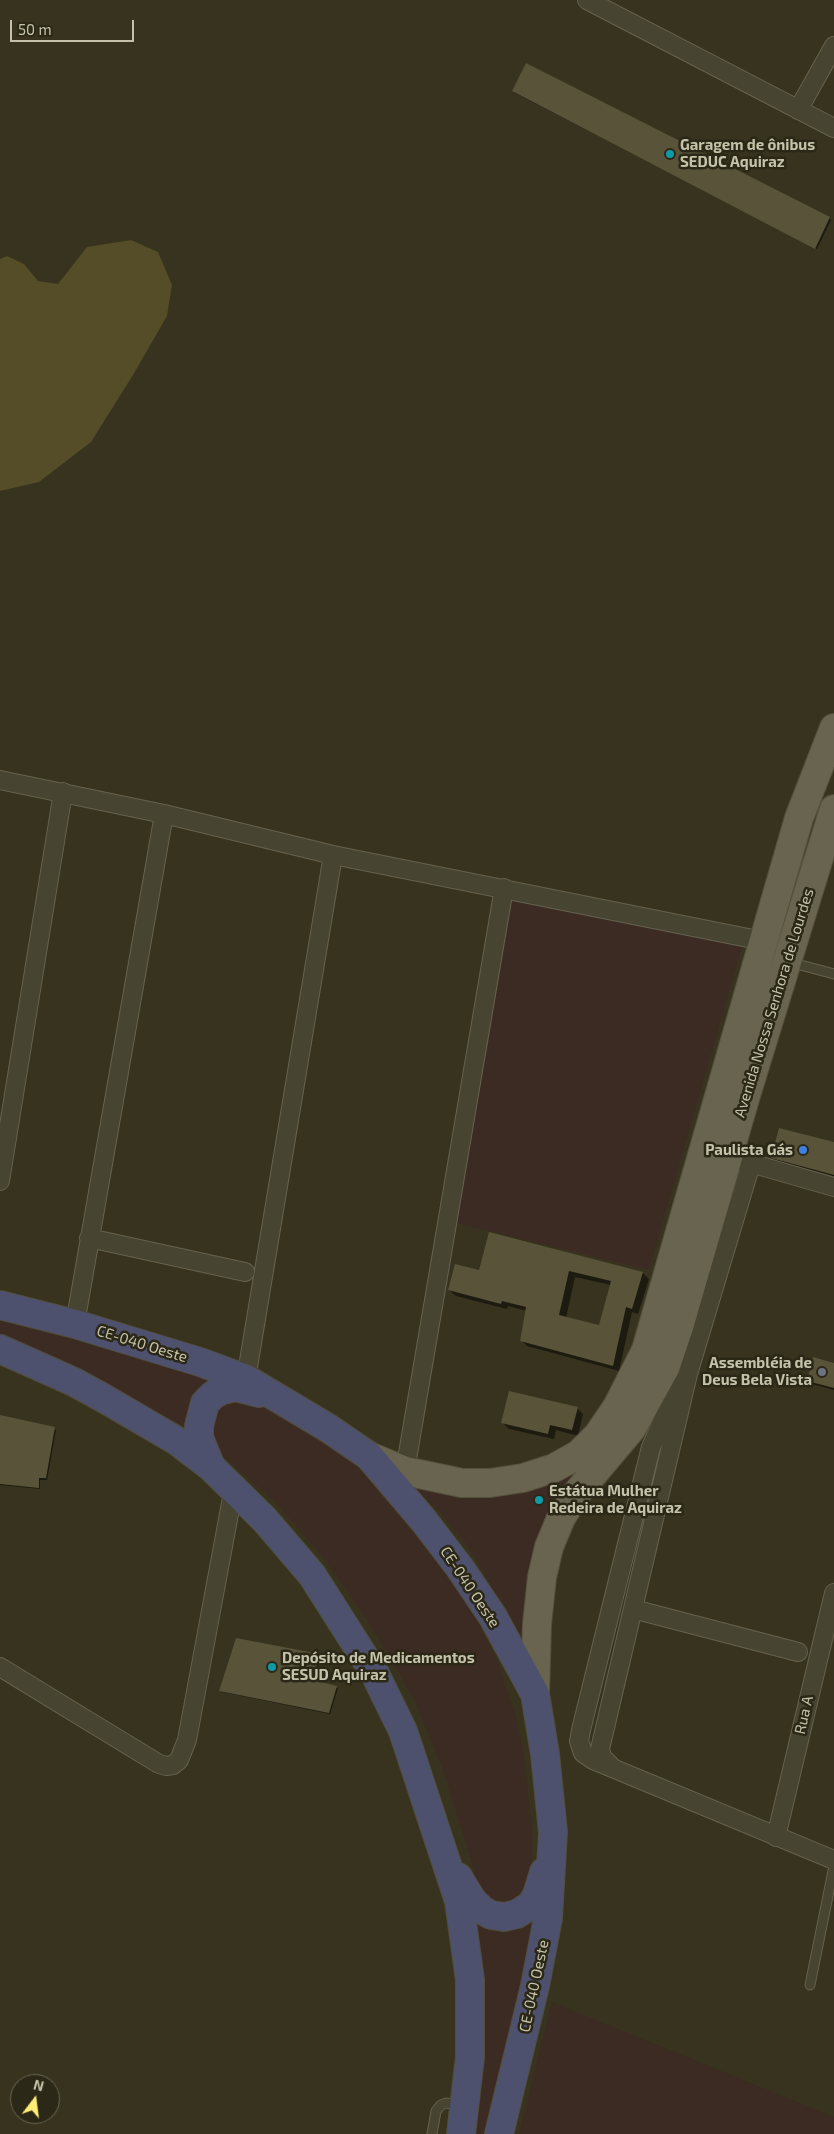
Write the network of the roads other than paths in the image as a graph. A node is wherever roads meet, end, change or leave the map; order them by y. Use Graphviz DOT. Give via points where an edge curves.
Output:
graph roads {
  1 [pos="587,0"];
  2 [pos="834,46"];
  3 [pos="798,110"];
  4 [pos="834,128"];
  5 [pos="834,728"];
  6 [pos="0,780"];
  7 [pos="63,792"];
  8 [pos="834,809"];
  9 [pos="164,814"];
  10 [pos="334,855"];
  11 [pos="504,888"];
  12 [pos="763,942"];
  13 [pos="786,961"];
  14 [pos="834,974"];
  15 [pos="728,1157"];
  16 [pos="0,1181"];
  17 [pos="834,1187"];
  18 [pos="90,1238"];
  19 [pos="245,1272"];
  20 [pos="0,1305"];
  21 [pos="74,1324"];
  22 [pos="0,1349"];
  23 [pos="688,1374"];
  24 [pos="246,1380"];
  25 [pos="284,1400"];
  26 [pos="369,1456"];
  27 [pos="211,1467"];
  28 [pos="405,1471"];
  29 [pos="234,1488"];
  30 [pos="834,1593"];
  31 [pos="633,1609"];
  32 [pos="798,1652"];
  33 [pos="0,1668"];
  34 [pos="534,1694"];
  35 [pos="612,1767"];
  36 [pos="553,1832"];
  37 [pos="776,1837"];
  38 [pos="440,1843"];
  39 [pos="834,1860"];
  40 [pos="834,1866"];
  41 [pos="810,1985"];
  42 [pos="465,2106"];
  43 [pos="500,2132"];
  44 [pos="432,2134"];
  45 [pos="462,2134"];
  1 -- 3 [label="street"];
  2 -- 3 [label="street"];
  3 -- 4 [label="street"];
  5 -- 12 [label="main road, Avenida Nossa Senhora de Lourdes" via="803,805"];
  6 -- 7 [label="street"];
  7 -- 9 [label="street"];
  7 -- 16 [label="street"];
  8 -- 13 [label="main road, Avenida Nossa Senhora de Lourdes"];
  9 -- 10 [label="street"];
  9 -- 18 [label="street"];
  10 -- 11 [label="street"];
  10 -- 24 [label="street"];
  11 -- 12 [label="street"];
  11 -- 28 [label="street"];
  12 -- 15 [label="main road, Avenida Nossa Senhora de Lourdes"];
  13 -- 14 [label="lane"];
  13 -- 15 [label="main road, Avenida Nossa Senhora de Lourdes"];
  15 -- 17 [label="street"];
  15 -- 23 [label="street"];
  15 -- 28 [label="main road, Avenida Nossa Senhora de Lourdes" via="646,1350 616,1408 598,1435 579,1454 554,1468 523,1478 490,1483 462,1483"];
  15 -- 34 [label="main road, Avenida Nossa Senhora de Lourdes" via="665,1368 632,1428 577,1493 561,1518 549,1547 537,1624"];
  18 -- 19 [label="street"];
  18 -- 21 [label="street"];
  20 -- 21 [label="highway, CE-040 Oeste"];
  21 -- 24 [label="highway, CE-040 Oeste" via="182,1356"];
  22 -- 27 [label="highway" via="105,1399 176,1441"];
  23 -- 31 [label="street"];
  23 -- 35 [label="street" via="651,1447 581,1730 579,1741 583,1753"];
  24 -- 25 [label="highway, CE-040 Oeste"];
  25 -- 26 [label="highway, CE-040 Oeste"];
  25 -- 27 [label="highway" via="236,1388 222,1390 205,1402 199,1426 200,1438"];
  26 -- 28 [label="main road, Avenida Nossa Senhora de Lourdes"];
  26 -- 34 [label="highway, CE-040 Oeste" via="460,1568 493,1617"];
  27 -- 29 [label="highway"];
  29 -- 33 [label="street" via="186,1740 179,1760 173,1765 159,1764"];
  29 -- 38 [label="highway" via="312,1575 375,1674 403,1731"];
  30 -- 37 [label="street, Rua A"];
  31 -- 32 [label="street"];
  31 -- 35 [label="street" via="600,1749 602,1758"];
  34 -- 36 [label="highway, CE-040 Oeste" via="545,1754"];
  35 -- 37 [label="street"];
  36 -- 38 [label="highway" via="537,1895 524,1910 504,1917 491,1915 472,1900"];
  36 -- 43 [label="highway, CE-040 Oeste" via="548,1918"];
  37 -- 39 [label="street"];
  38 -- 42 [label="highway" via="459,1901 470,1980 470,2057"];
  40 -- 41 [label="lane"];
  42 -- 44 [label="lane" via="446,2103 441,2106 436,2111"];
  42 -- 45 [label="highway"];
}
